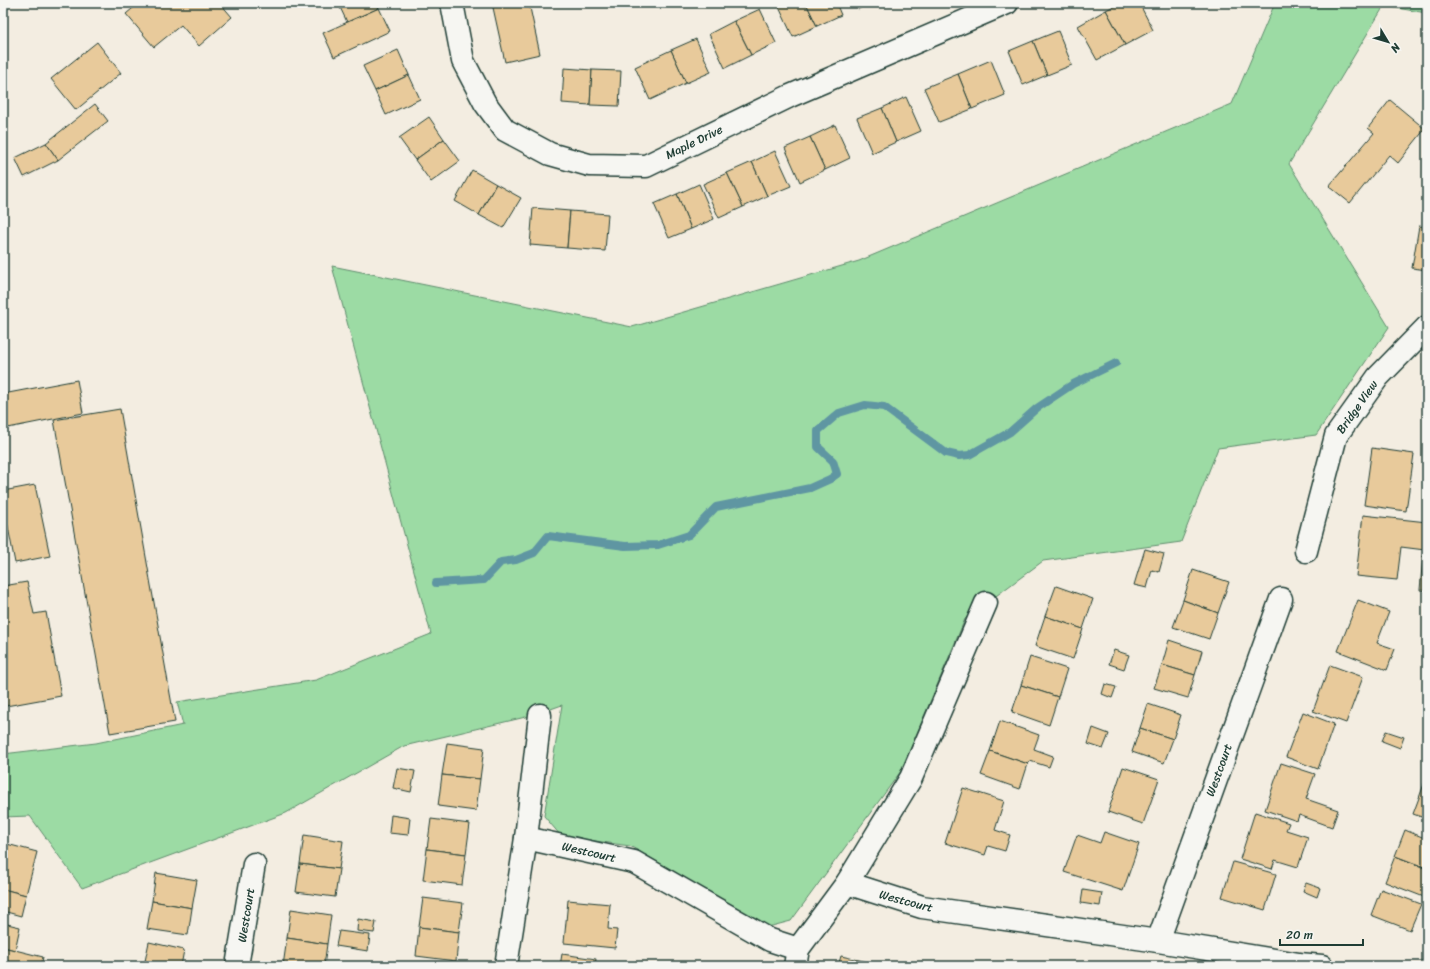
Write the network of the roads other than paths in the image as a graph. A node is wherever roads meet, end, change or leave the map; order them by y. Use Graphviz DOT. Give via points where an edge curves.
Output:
graph roads {
  1 [pos="452,3"];
  2 [pos="1007,3"];
  3 [pos="1427,327"];
  4 [pos="1306,551"];
  5 [pos="1281,599"];
  6 [pos="986,603"];
  7 [pos="540,715"];
  8 [pos="526,838"];
  9 [pos="254,864"];
  10 [pos="846,883"];
  11 [pos="1158,941"];
  12 [pos="797,958"];
  13 [pos="1299,965"];
  14 [pos="237,966"];
  15 [pos="506,966"];
  16 [pos="1322,966"];
  1 -- 2 [label="street, Maple Drive" via="463,61 485,103 505,130 550,154 589,165 646,166 790,96"];
  3 -- 4 [label="street, Bridge View" via="1378,377 1336,436"];
  5 -- 11 [label="street, Westcourt"];
  6 -- 10 [label="street, Westcourt" via="911,778"];
  7 -- 8 [label="street"];
  8 -- 12 [label="street, Westcourt" via="634,862"];
  8 -- 15 [label="street"];
  9 -- 14 [label="street, Westcourt"];
  10 -- 11 [label="street, Westcourt" via="922,908"];
  10 -- 12 [label="street, Westcourt"];
  11 -- 13 [label="street, Westcourt"];
  13 -- 16 [label="street, Westcourt"];
}
